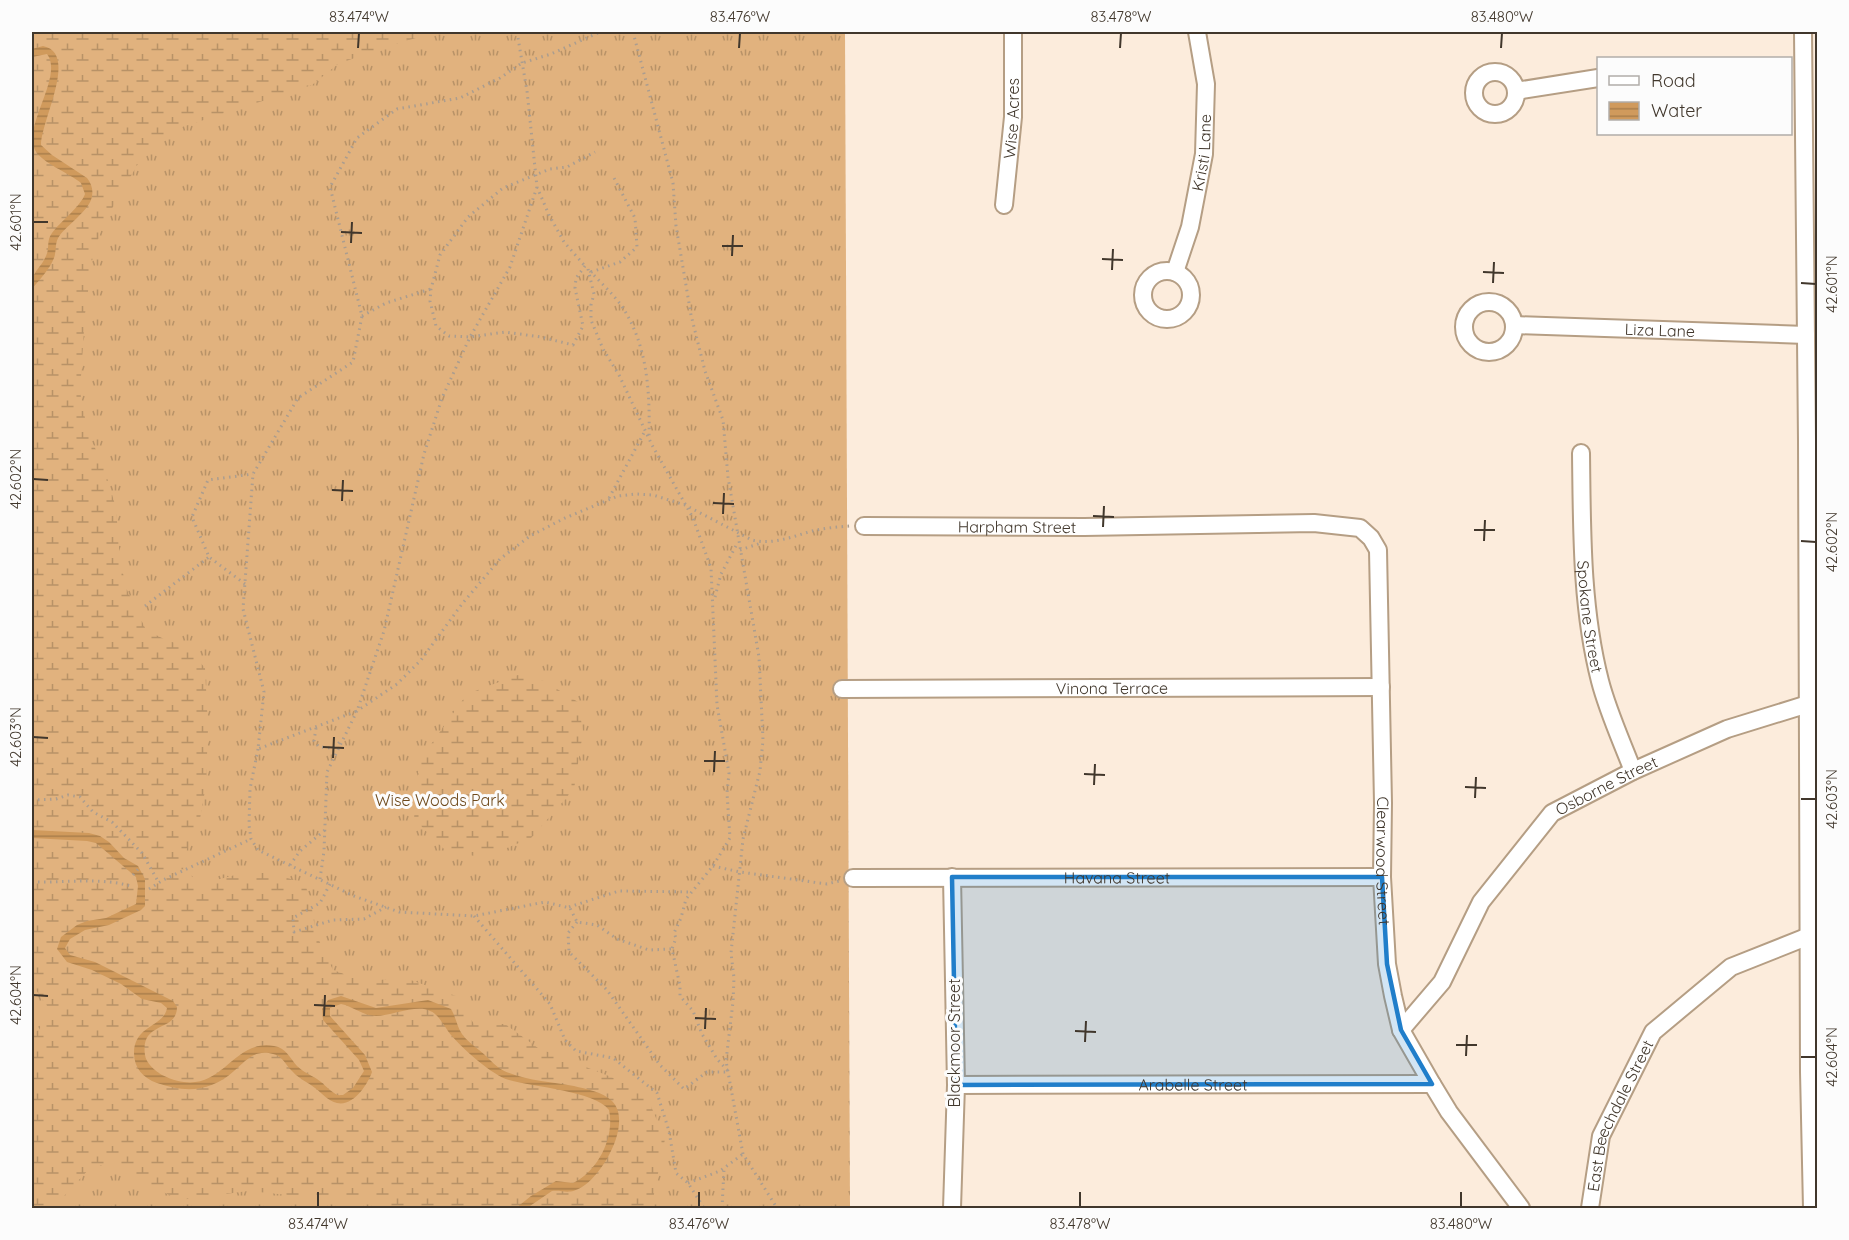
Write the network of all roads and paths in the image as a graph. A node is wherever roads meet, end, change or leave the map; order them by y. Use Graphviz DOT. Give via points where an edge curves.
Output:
graph roads {
  1 [pos="517,32"];
  2 [pos="600,32"];
  3 [pos="633,32"];
  4 [pos="1013,32"];
  5 [pos="1197,32"];
  6 [pos="1803,32"];
  7 [pos="522,63"];
  8 [pos="1797,72"];
  9 [pos="1597,78"];
  10 [pos="1516,90"];
  11 [pos="595,152"];
  12 [pos="535,176"];
  13 [pos="614,178"];
  14 [pos="537,187"];
  15 [pos="1004,205"];
  16 [pos="588,269"];
  17 [pos="1175,272"];
  18 [pos="431,289"];
  19 [pos="362,316"];
  20 [pos="1514,325"];
  21 [pos="1806,335"];
  22 [pos="470,337"];
  23 [pos="645,431"];
  24 [pos="650,439"];
  25 [pos="1812,441"];
  26 [pos="1581,453"];
  27 [pos="253,474"];
  28 [pos="609,500"];
  29 [pos="685,505"];
  30 [pos="1314,523"];
  31 [pos="864,526"];
  32 [pos="738,532"];
  33 [pos="739,541"];
  34 [pos="763,543"];
  35 [pos="740,550"];
  36 [pos="209,557"];
  37 [pos="245,584"];
  38 [pos="714,602"];
  39 [pos="145,606"];
  40 [pos="1381,687"];
  41 [pos="842,689"];
  42 [pos="1808,704"];
  43 [pos="357,711"];
  44 [pos="317,726"];
  45 [pos="347,734"];
  46 [pos="258,749"];
  47 [pos="1633,771"];
  48 [pos="32,800"];
  49 [pos="325,830"];
  50 [pos="251,839"];
  51 [pos="289,865"];
  52 [pos="713,866"];
  53 [pos="140,867"];
  54 [pos="740,872"];
  55 [pos="133,874"];
  56 [pos="952,877"];
  57 [pos="1382,877"];
  58 [pos="853,878"];
  59 [pos="320,879"];
  60 [pos="32,882"];
  61 [pos="159,883"];
  62 [pos="330,884"];
  63 [pos="131,886"];
  64 [pos="149,889"];
  65 [pos="691,892"];
  66 [pos="386,907"];
  67 [pos="568,907"];
  68 [pos="474,916"];
  69 [pos="577,921"];
  70 [pos="1813,937"];
  71 [pos="672,949"];
  72 [pos="1401,1030"];
  73 [pos="729,1072"];
  74 [pos="956,1084"];
  75 [pos="1432,1084"];
  76 [pos="743,1154"];
  77 [pos="724,1169"];
  78 [pos="688,1183"];
  79 [pos="704,1209"];
  80 [pos="722,1209"];
  81 [pos="777,1209"];
  82 [pos="951,1209"];
  83 [pos="1521,1209"];
  84 [pos="1590,1209"];
  85 [pos="1812,1209"];
  1 -- 7 [label="path"];
  2 -- 7 [label="path"];
  3 -- 32 [label="path" via="673,183 691,315 723,420"];
  4 -- 15 [label="street, Wise Acres" via="1013,117"];
  5 -- 17 [label="street, Kristi Lane" via="1206,84 1204,154 1190,227"];
  6 -- 8 [label="street"];
  7 -- 12 [label="path"];
  7 -- 19 [label="path" via="460,98 397,109 357,138 330,187"];
  8 -- 21 [label="street"];
  9 -- 10 [label="street"];
  11 -- 12 [label="path" via="567,167"];
  12 -- 14 [label="path"];
  12 -- 18 [label="path" via="503,188 468,217 440,255"];
  13 -- 16 [label="path" via="635,218 637,247 620,262"];
  14 -- 16 [label="path" via="564,242"];
  14 -- 22 [label="path" via="510,267"];
  16 -- 22 [label="path" via="576,278 583,326 573,345 505,332"];
  16 -- 23 [label="path" via="594,294 591,320"];
  16 -- 24 [label="path" via="620,305 635,332 646,364"];
  18 -- 19 [label="path" via="386,303"];
  18 -- 22 [label="path" via="436,326 449,336"];
  19 -- 27 [label="path" via="352,362 298,398"];
  20 -- 21 [label="street, Liza Lane"];
  21 -- 25 [label="street"];
  22 -- 43 [label="path" via="442,398 424,454 384,631"];
  23 -- 24 [label="path"];
  23 -- 28 [label="path"];
  24 -- 29 [label="path"];
  25 -- 42 [label="street"];
  26 -- 47 [label="street, Spokane Street" via="1582,549 1590,628 1600,682"];
  27 -- 36 [label="path" via="208,480 192,517"];
  27 -- 37 [label="path"];
  28 -- 29 [label="path" via="644,494"];
  28 -- 43 [label="path" via="530,536 500,559 421,660 397,684"];
  29 -- 32 [label="path"];
  29 -- 38 [label="path" via="711,568"];
  30 -- 31 [label="street, Harpham Street"];
  30 -- 40 [label="street, Clearwood Street" via="1360,528 1378,550"];
  31 -- 34 [label="path" via="833,527"];
  32 -- 33 [label="path"];
  32 -- 34 [label="path"];
  33 -- 35 [label="path"];
  33 -- 38 [label="path" via="721,574"];
  34 -- 35 [label="path"];
  35 -- 54 [label="path" via="759,657 763,740"];
  36 -- 37 [label="path"];
  36 -- 39 [label="path"];
  37 -- 46 [label="path" via="243,609 264,692"];
  38 -- 52 [label="path" via="717,705 729,773 730,838"];
  40 -- 41 [label="street, Vinona Terrace"];
  40 -- 57 [label="street, Clearwood Street"];
  42 -- 47 [label="street, Osborne Street" via="1727,729"];
  42 -- 70 [label="street"];
  43 -- 44 [label="path"];
  43 -- 45 [label="path"];
  44 -- 45 [label="path" via="314,741 319,747 333,748"];
  44 -- 46 [label="path"];
  45 -- 49 [label="path" via="327,772"];
  46 -- 50 [label="path" via="250,789"];
  47 -- 72 [label="street, Osborne Street" via="1552,813 1481,902 1442,982"];
  48 -- 61 [label="path" via="80,797 93,812 112,822 142,854"];
  49 -- 51 [label="path"];
  49 -- 59 [label="path"];
  50 -- 51 [label="path" via="258,850"];
  50 -- 61 [label="path"];
  51 -- 59 [label="path"];
  52 -- 54 [label="path"];
  52 -- 65 [label="path"];
  53 -- 55 [label="path"];
  54 -- 58 [label="path" via="828,884"];
  54 -- 73 [label="path" via="731,953 734,978 726,1061"];
  56 -- 57 [label="street, Havana Street"];
  56 -- 58 [label="street, Havana Street"];
  56 -- 74 [label="street, Blackmoor Street"];
  57 -- 72 [label="street, Clearwood Street" via="1387,964"];
  59 -- 62 [label="path"];
  60 -- 63 [label="path" via="94,879"];
  61 -- 64 [label="path"];
  62 -- 66 [label="path"];
  62 -- 66 [label="path" via="320,903 293,918 294,932 333,920 364,919"];
  65 -- 67 [label="path" via="619,891"];
  65 -- 71 [label="path" via="674,933"];
  66 -- 68 [label="path" via="399,912"];
  67 -- 68 [label="path" via="545,902"];
  67 -- 69 [label="path"];
  68 -- 78 [label="path" via="550,1004 566,1040 576,1051 613,1058 657,1093 676,1173"];
  69 -- 71 [label="path" via="597,925 617,939 649,950"];
  69 -- 73 [label="path" via="568,933 570,952 607,990 660,1065 684,1089 707,1072"];
  70 -- 84 [label="street, East Beechdale Street" via="1731,967 1653,1032 1601,1136"];
  70 -- 85 [label="street"];
  71 -- 73 [label="path" via="680,996 693,1011 717,1059"];
  72 -- 75 [label="street, Clearwood Street"];
  73 -- 76 [label="path"];
  74 -- 75 [label="street, Arabelle Street"];
  74 -- 82 [label="street, Blackmoor Street"];
  75 -- 83 [label="street, Clearwood Street"];
  76 -- 77 [label="path"];
  76 -- 81 [label="path"];
  77 -- 78 [label="path"];
  77 -- 80 [label="path"];
  78 -- 79 [label="path"];
}
